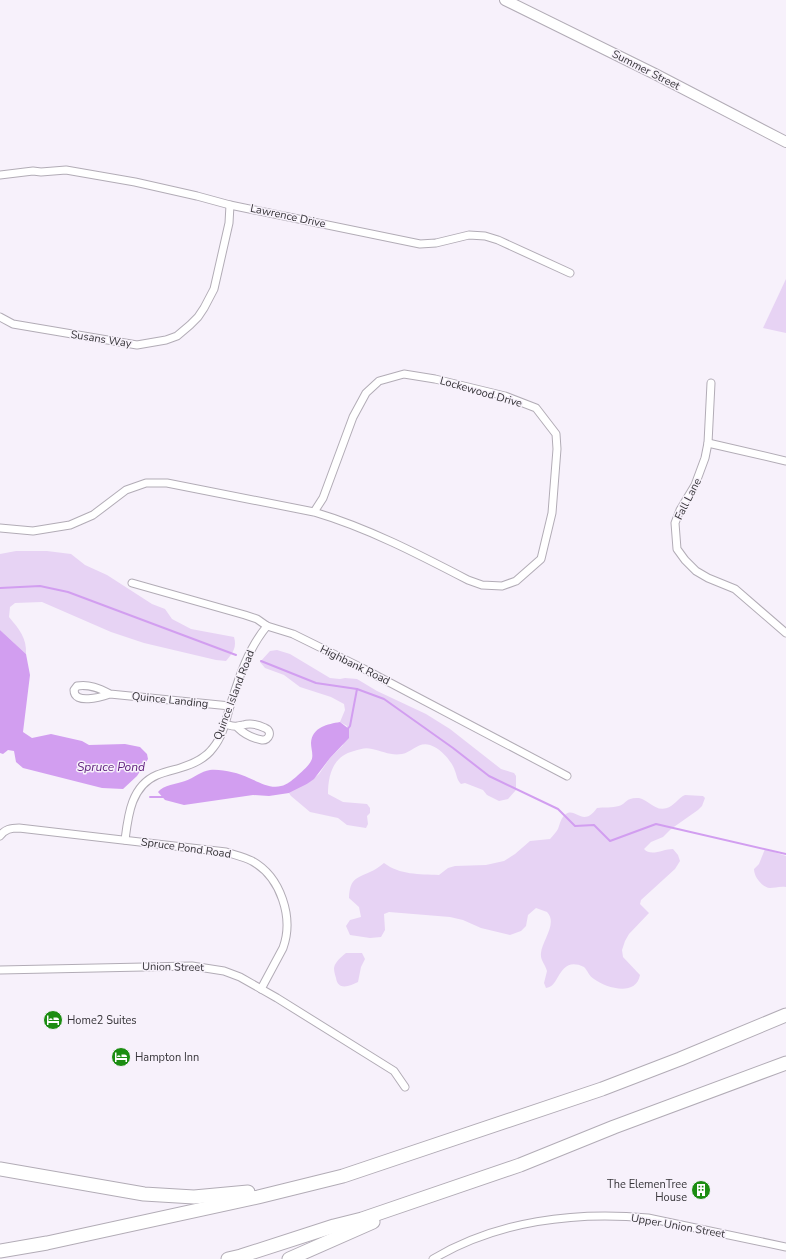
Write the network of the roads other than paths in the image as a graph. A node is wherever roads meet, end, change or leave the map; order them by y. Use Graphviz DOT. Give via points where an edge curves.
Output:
graph roads {
  1 [pos="505,0"];
  2 [pos="786,142"];
  3 [pos="0,175"];
  4 [pos="230,205"];
  5 [pos="570,273"];
  6 [pos="0,317"];
  7 [pos="711,383"];
  8 [pos="708,443"];
  9 [pos="786,461"];
  10 [pos="314,512"];
  11 [pos="0,528"];
  12 [pos="132,583"];
  13 [pos="267,626"];
  14 [pos="784,629"];
  15 [pos="110,694"];
  16 [pos="230,706"];
  17 [pos="225,724"];
  18 [pos="237,726"];
  19 [pos="567,776"];
  20 [pos="0,836"];
  21 [pos="125,840"];
  22 [pos="0,970"];
  23 [pos="261,989"];
  24 [pos="786,1015"];
  25 [pos="786,1062"];
  26 [pos="405,1087"];
  27 [pos="0,1169"];
  28 [pos="343,1176"];
  29 [pos="442,1192"];
  30 [pos="786,1247"];
  31 [pos="0,1251"];
  32 [pos="228,1259"];
  33 [pos="289,1259"];
  34 [pos="433,1259"];
  1 -- 2 [label="main road, Summer Street"];
  3 -- 4 [label="street, Lawrence Drive" via="66,170 135,182"];
  4 -- 5 [label="street, Lawrence Drive" via="420,244 469,235 485,236"];
  4 -- 6 [label="street, Susans Way" via="229,223 214,289 198,317 177,336 166,340 129,344 13,324"];
  7 -- 8 [label="street, Fall Lane"];
  8 -- 9 [label="street"];
  8 -- 14 [label="street, Fall Lane" via="701,474 675,523 677,549 696,571 735,589"];
  10 -- 10 [label="street, Lockewood Drive" via="375,534 468,580 482,585 502,586 516,581 541,559 552,513 558,449 556,434 536,408 505,396 404,374 379,381 366,393 353,417 323,498"];
  10 -- 11 [label="street, Lockewood Drive" via="167,483 146,483 126,490 93,515 70,525 33,531"];
  12 -- 13 [label="street, Highbank Road" via="245,615"];
  13 -- 16 [label="street, Quince Island Road" via="251,648"];
  13 -- 19 [label="street, Highbank Road" via="293,634 364,669"];
  15 -- 16 [label="street, Quince Landing"];
  16 -- 17 [label="street, Quince Island Road"];
  17 -- 18 [label="street"];
  17 -- 21 [label="street, Quince Island Road" via="216,745 203,758 157,775 143,785 131,805"];
  20 -- 21 [label="street, Spruce Pond Road" via="12,828 19,828"];
  21 -- 23 [label="street, Spruce Pond Road" via="226,852 252,861 263,870 281,895 288,924 283,948"];
  22 -- 23 [label="street, Union Street" via="192,966 224,971"];
  23 -- 26 [label="street, Union Street" via="394,1071"];
  24 -- 28 [label="highway" via="602,1089"];
  25 -- 29 [label="highway" via="520,1165"];
  27 -- 28 [label="highway" via="144,1194 194,1197 249,1192"];
  28 -- 31 [label="highway" via="251,1199"];
  29 -- 32 [label="highway"];
  29 -- 33 [label="highway"];
  30 -- 34 [label="street, Upper Union Street" via="648,1218 580,1216 546,1220 498,1231"];
}
